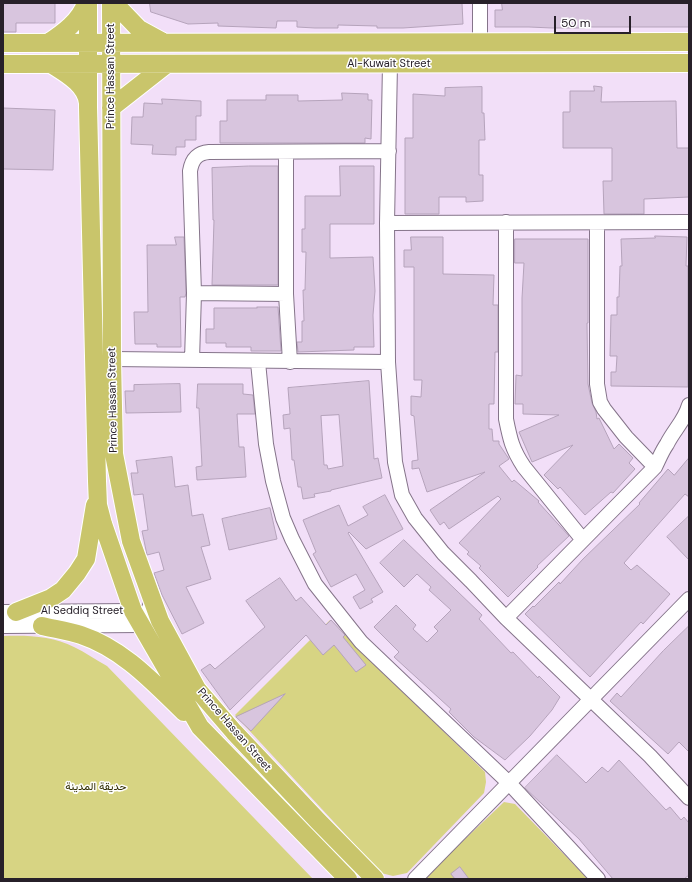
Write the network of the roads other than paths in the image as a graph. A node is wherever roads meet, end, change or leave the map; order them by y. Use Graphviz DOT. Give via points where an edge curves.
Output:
graph roads {
  1 [pos="87,3"];
  2 [pos="112,3"];
  3 [pos="480,3"];
  4 [pos="480,42"];
  5 [pos="636,42"];
  6 [pos="689,42"];
  7 [pos="3,43"];
  8 [pos="48,43"];
  9 [pos="88,43"];
  10 [pos="111,43"];
  11 [pos="166,43"];
  12 [pos="639,63"];
  13 [pos="689,63"];
  14 [pos="3,64"];
  15 [pos="51,64"];
  16 [pos="88,64"];
  17 [pos="111,64"];
  18 [pos="167,64"];
  19 [pos="390,64"];
  20 [pos="88,107"];
  21 [pos="111,108"];
  22 [pos="389,151"];
  23 [pos="286,152"];
  24 [pos="387,222"];
  25 [pos="506,222"];
  26 [pos="689,222"];
  27 [pos="596,223"];
  28 [pos="194,293"];
  29 [pos="286,294"];
  30 [pos="112,359"];
  31 [pos="192,360"];
  32 [pos="258,362"];
  33 [pos="290,362"];
  34 [pos="388,362"];
  35 [pos="689,405"];
  36 [pos="655,467"];
  37 [pos="97,495"];
  38 [pos="583,540"];
  39 [pos="689,599"];
  40 [pos="10,612"];
  41 [pos="146,615"];
  42 [pos="506,618"];
  43 [pos="3,626"];
  44 [pos="42,626"];
  45 [pos="591,699"];
  46 [pos="200,727"];
  47 [pos="509,783"];
  48 [pos="689,798"];
  49 [pos="348,879"];
  50 [pos="375,879"];
  51 [pos="415,879"];
  52 [pos="598,879"];
  1 -- 8 [label="main road" via="71,25"];
  1 -- 9 [label="main road, Prince Hassan Street"];
  2 -- 10 [label="main road, Prince Hassan Street"];
  2 -- 11 [label="main road" via="139,29"];
  3 -- 4 [label="street"];
  4 -- 5 [label="main road, Al-Kuwait Street"];
  4 -- 11 [label="main road, Al-Kuwait Street"];
  5 -- 6 [label="main road, Al-Kuwait Street"];
  5 -- 12 [label="main road"];
  7 -- 8 [label="main road, Al-Kuwait Street"];
  8 -- 9 [label="main road, Al-Kuwait Street"];
  9 -- 10 [label="main road, Al-Kuwait Street"];
  9 -- 16 [label="main road, Prince Hassan Street"];
  10 -- 11 [label="main road, Al-Kuwait Street"];
  10 -- 17 [label="main road, Prince Hassan Street"];
  12 -- 13 [label="main road, Al-Kuwait Street"];
  12 -- 19 [label="main road, Al-Kuwait Street"];
  14 -- 15 [label="main road, Al-Kuwait Street"];
  15 -- 16 [label="main road, Al-Kuwait Street"];
  15 -- 20 [label="main road" via="77,83 87,98"];
  16 -- 17 [label="main road, Al-Kuwait Street"];
  16 -- 20 [label="main road, Prince Hassan Street"];
  17 -- 18 [label="main road, Al-Kuwait Street"];
  17 -- 21 [label="main road, Prince Hassan Street"];
  18 -- 19 [label="main road, Al-Kuwait Street"];
  18 -- 21 [label="main road"];
  19 -- 22 [label="street"];
  20 -- 37 [label="main road, Prince Hassan Street"];
  21 -- 30 [label="main road, Prince Hassan Street"];
  22 -- 23 [label="street"];
  22 -- 24 [label="street"];
  23 -- 28 [label="street" via="202,153 195,157 190,171"];
  23 -- 29 [label="street"];
  24 -- 25 [label="street"];
  24 -- 34 [label="street"];
  25 -- 27 [label="street"];
  25 -- 38 [label="street" via="506,419 510,442 524,467"];
  26 -- 27 [label="street"];
  27 -- 36 [label="street" via="597,384 600,402 626,437"];
  28 -- 29 [label="street"];
  28 -- 31 [label="street"];
  29 -- 33 [label="street"];
  30 -- 31 [label="street"];
  30 -- 41 [label="main road, Prince Hassan Street" via="114,454"];
  31 -- 32 [label="street"];
  32 -- 33 [label="street"];
  32 -- 47 [label="street" via="272,481 282,518 315,584 361,642"];
  33 -- 34 [label="street"];
  34 -- 42 [label="street" via="395,462 402,495 415,518 443,553"];
  35 -- 36 [label="street" via="687,413 667,442"];
  36 -- 38 [label="street"];
  37 -- 40 [label="main road" via="86,559 78,573 63,590 51,598"];
  37 -- 41 [label="main road, Prince Hassan Street" via="103,524"];
  38 -- 42 [label="street"];
  39 -- 45 [label="street"];
  40 -- 41 [label="street, Al Seddiq Street"];
  41 -- 44 [label="street, Al Seddiq Street"];
  41 -- 46 [label="main road, Prince Hassan Street"];
  41 -- 50 [label="main road, Prince Hassan Street" via="197,689 234,732"];
  42 -- 45 [label="street"];
  43 -- 44 [label="street, Al Seddiq Street"];
  44 -- 46 [label="main road" via="81,635 128,660"];
  45 -- 47 [label="street"];
  45 -- 48 [label="street"];
  46 -- 49 [label="main road, Prince Hassan Street"];
  47 -- 51 [label="street"];
  47 -- 52 [label="street"];
}
